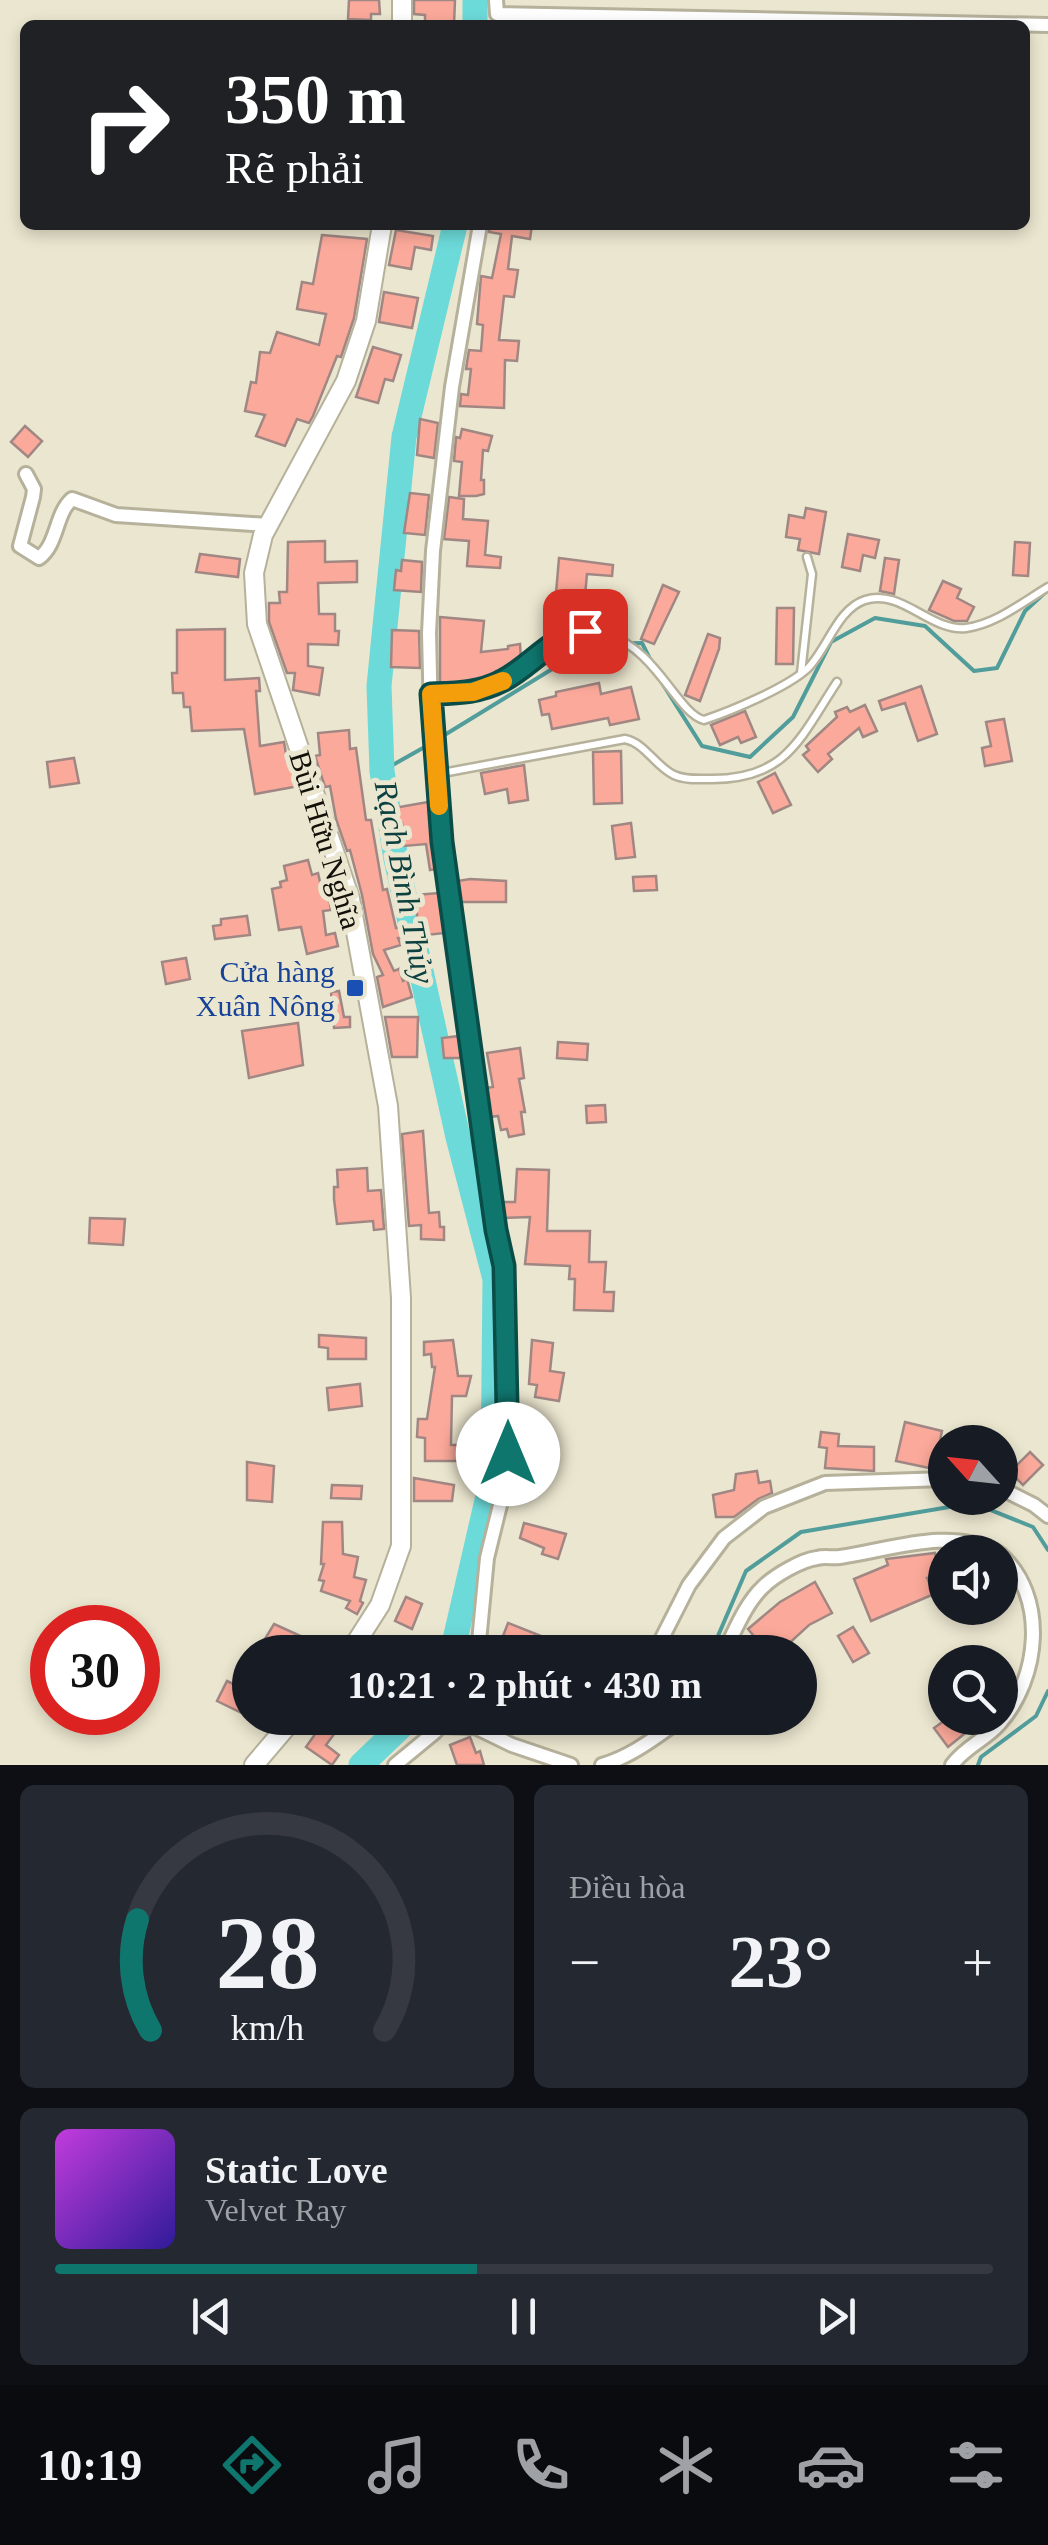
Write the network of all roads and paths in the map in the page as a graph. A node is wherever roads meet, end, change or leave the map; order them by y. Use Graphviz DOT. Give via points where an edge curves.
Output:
graph roads {
  1 [pos="496,13"];
  2 [pos="818,20"];
  3 [pos="381,230"];
  4 [pos="479,230"];
  5 [pos="26,474"];
  6 [pos="268,525"];
  7 [pos="807,557"];
  8 [pos="1048,587"];
  9 [pos="801,674"];
  10 [pos="837,682"];
  11 [pos="431,694"];
  12 [pos="436,774"];
  13 [pos="928,1480"];
  14 [pos="1018,1497"];
  15 [pos="1048,1516"];
  16 [pos="928,1543"];
  17 [pos="1018,1573"];
  18 [pos="361,1635"];
  19 [pos="480,1635"];
  20 [pos="664,1635"];
  21 [pos="733,1635"];
  22 [pos="280,1735"];
  23 [pos="428,1735"];
  24 [pos="491,1735"];
  25 [pos="660,1735"];
  26 [pos="254,1765"];
  27 [pos="395,1765"];
  28 [pos="570,1765"];
  29 [pos="602,1765"];
  30 [pos="952,1765"];
  1 -- 2 [label="street"];
  3 -- 6 [label="main road, Bùi Hữu Nghĩa" via="366,322 346,381"];
  4 -- 11 [label="street" via="433,551"];
  5 -- 6 [label="street" via="34,497 20,546 39,558 72,499 121,515"];
  6 -- 18 [label="main road, Bùi Hữu Nghĩa" via="254,573 257,624 350,900 390,1124 401,1298 401,1546 380,1605"];
  7 -- 9 [label="lane" via="812,574"];
  8 -- 9 [label="lane" via="996,619 966,628 878,597 862,601"];
  9 -- 11 [label="lane" via="699,720 637,650 585,631 483,690"];
  10 -- 12 [label="lane" via="783,760 748,776 679,777 624,739"];
  11 -- 12 [label="street"];
  12 -- 19 [label="street" via="504,1266 508,1454"];
  13 -- 20 [label="street" via="825,1483 764,1507 724,1538 689,1584"];
  14 -- 15 [label="street"];
  16 -- 21 [label="street" via="814,1558 765,1584"];
  17 -- 30 [label="street" via="1028,1590 1035,1640 1031,1670 996,1728"];
  22 -- 26 [label="main road"];
  23 -- 27 [label="street"];
  24 -- 28 [label="street"];
  25 -- 29 [label="street"];
}
